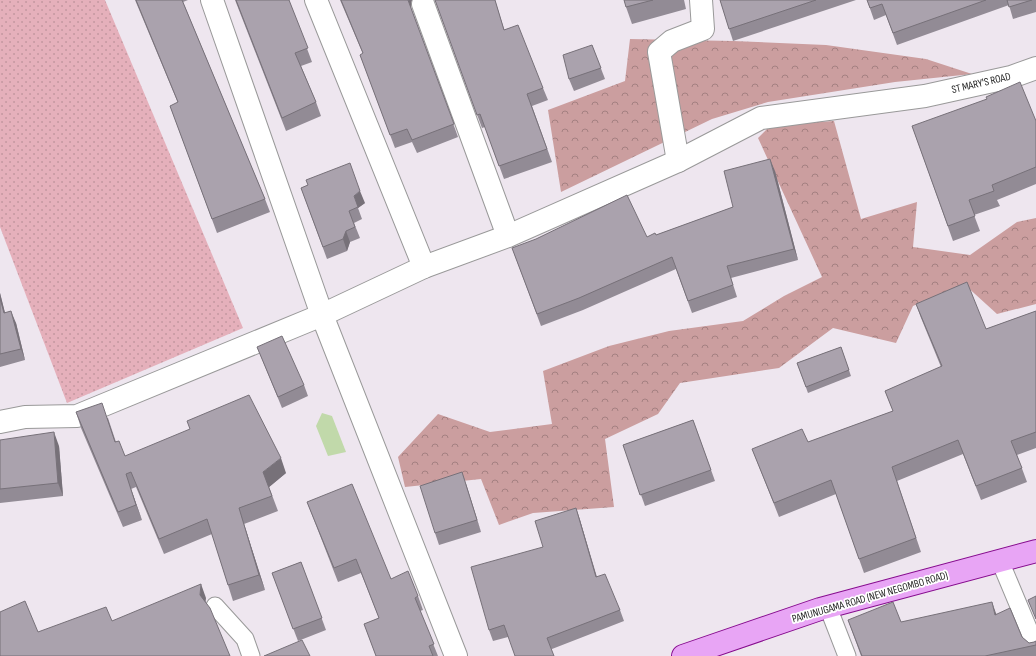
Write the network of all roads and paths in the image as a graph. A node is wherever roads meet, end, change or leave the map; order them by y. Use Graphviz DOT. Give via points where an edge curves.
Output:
graph roads {
  1 [pos="212,0"];
  2 [pos="316,0"];
  3 [pos="701,0"];
  4 [pos="423,4"];
  5 [pos="1036,68"];
  6 [pos="678,162"];
  7 [pos="508,236"];
  8 [pos="424,267"];
  9 [pos="322,315"];
  10 [pos="0,422"];
  11 [pos="1036,551"];
  12 [pos="1000,561"];
  13 [pos="215,606"];
  14 [pos="828,607"];
  15 [pos="1036,647"];
  16 [pos="251,656"];
  17 [pos="456,656"];
  18 [pos="683,656"];
  19 [pos="847,656"];
  1 -- 9 [label="street"];
  2 -- 8 [label="street"];
  3 -- 6 [label="street" via="703,29 672,41 659,52"];
  4 -- 7 [label="street"];
  5 -- 6 [label="street, ST MARY'S ROAD" via="1011,77 925,96 761,118"];
  6 -- 7 [label="street, ST MARY'S ROAD"];
  7 -- 8 [label="street, ST MARY'S ROAD"];
  8 -- 9 [label="street, ST MARY'S ROAD"];
  9 -- 10 [label="street, ST MARY'S ROAD" via="77,416 25,417"];
  9 -- 17 [label="street"];
  11 -- 12 [label="main road, PAMUNUGAMA ROAD (NEW NEGOMBO ROAD)"];
  12 -- 14 [label="main road, PAMUNUGAMA ROAD (NEW NEGOMBO ROAD)"];
  12 -- 15 [label="lane"];
  13 -- 16 [label="lane" via="245,639"];
  14 -- 18 [label="main road, PAMUNUGAMA ROAD (NEW NEGOMBO ROAD)"];
  14 -- 19 [label="lane"];
}
